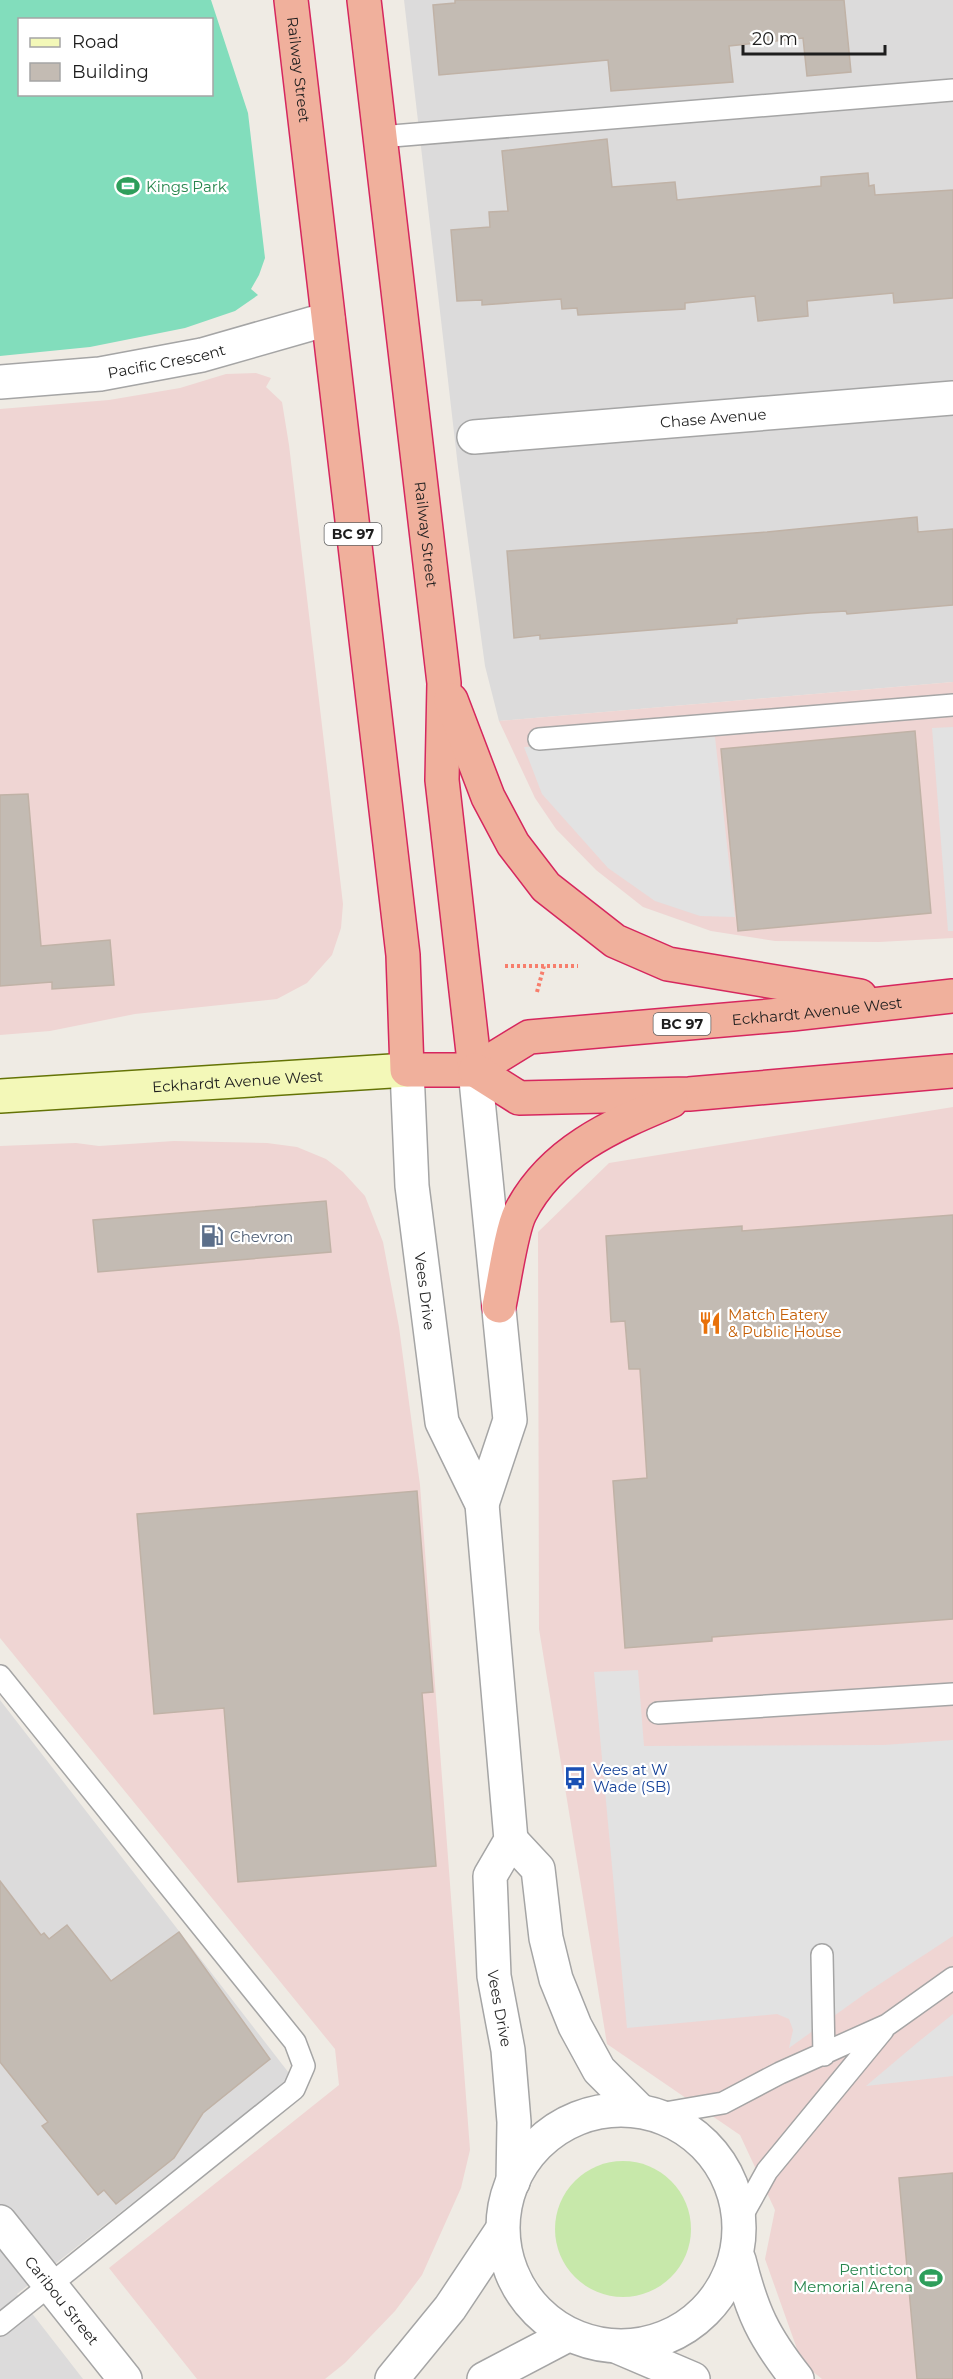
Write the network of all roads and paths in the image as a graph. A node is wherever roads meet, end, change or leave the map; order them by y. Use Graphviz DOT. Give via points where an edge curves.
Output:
graph roads {
  1 [pos="291,0"];
  2 [pos="364,0"];
  3 [pos="953,90"];
  4 [pos="380,137"];
  5 [pos="328,319"];
  6 [pos="0,382"];
  7 [pos="953,398"];
  8 [pos="474,437"];
  9 [pos="444,682"];
  10 [pos="953,705"];
  11 [pos="539,739"];
  12 [pos="503,966"];
  13 [pos="544,966"];
  14 [pos="586,966"];
  15 [pos="537,992"];
  16 [pos="953,996"];
  17 [pos="897,1002"];
  18 [pos="407,1070"];
  19 [pos="475,1070"];
  20 [pos="953,1071"];
  21 [pos="689,1094"];
  22 [pos="0,1096"];
  23 [pos="499,1306"];
  24 [pos="482,1504"];
  25 [pos="0,1676"];
  26 [pos="953,1694"];
  27 [pos="658,1713"];
  28 [pos="511,1840"];
  29 [pos="822,1956"];
  30 [pos="953,1978"];
  31 [pos="887,2025"];
  32 [pos="824,2055"];
  33 [pos="651,2111"];
  34 [pos="513,2182"];
  35 [pos="0,2222"];
  36 [pos="738,2223"];
  37 [pos="500,2234"];
  38 [pos="739,2260"];
  39 [pos="50,2285"];
  40 [pos="0,2325"];
  41 [pos="566,2336"];
  42 [pos="618,2347"];
  43 [pos="125,2379"];
  44 [pos="392,2379"];
  45 [pos="484,2379"];
  46 [pos="693,2379"];
  47 [pos="796,2379"];
  1 -- 5 [label="highway, Railway Street / BC 97"];
  2 -- 4 [label="highway, Railway Street"];
  3 -- 4 [label="lane"];
  4 -- 9 [label="highway, Railway Street"];
  5 -- 6 [label="street, Pacific Crescent" via="202,355 100,374"];
  5 -- 18 [label="highway, Railway Street / BC 97" via="403,955"];
  7 -- 8 [label="street, Chase Avenue"];
  9 -- 17 [label="highway" via="488,797 513,844 546,887 615,941 668,964"];
  9 -- 19 [label="highway, Railway Street" via="442,780"];
  10 -- 11 [label="lane"];
  12 -- 13 [label="path"];
  13 -- 14 [label="path"];
  13 -- 15 [label="path"];
  16 -- 17 [label="highway, Eckhardt Avenue West / BC 97"];
  17 -- 19 [label="highway, Eckhardt Avenue West / BC 97" via="530,1037"];
  18 -- 19 [label="highway, Eckhardt Avenue West"];
  18 -- 22 [label="main road, Eckhardt Avenue West"];
  18 -- 24 [label="street, Vees Drive" via="412,1186 442,1422"];
  19 -- 21 [label="highway" via="519,1098"];
  19 -- 23 [label="street, Vees Drive"];
  20 -- 21 [label="highway"];
  21 -- 23 [label="highway" via="611,1126 563,1158 543,1177 519,1214"];
  23 -- 24 [label="street, Vees Drive" via="510,1420"];
  24 -- 28 [label="street, Vees Drive"];
  25 -- 39 [label="lane" via="296,2042 304,2066 294,2089"];
  26 -- 27 [label="lane"];
  28 -- 33 [label="street" via="538,1869 546,1938 556,1979 575,2026 599,2070"];
  28 -- 34 [label="street, Vees Drive" via="490,1876 494,1976 508,2050 512,2098"];
  29 -- 32 [label="lane"];
  30 -- 31 [label="lane"];
  31 -- 32 [label="lane"];
  31 -- 36 [label="lane" via="767,2171"];
  32 -- 33 [label="lane" via="723,2103"];
  33 -- 34 [label="street" via="583,2116 557,2131 528,2156"];
  33 -- 36 [label="street" via="690,2127 718,2156 734,2188"];
  34 -- 37 [label="street"];
  35 -- 39 [label="street, Caribou Street"];
  36 -- 38 [label="street"];
  37 -- 41 [label="street" via="507,2270 528,2307"];
  37 -- 44 [label="street" via="450,2308"];
  38 -- 42 [label="street" via="721,2291 694,2319 660,2340"];
  38 -- 47 [label="street" via="755,2316"];
  39 -- 40 [label="lane"];
  39 -- 43 [label="street, Caribou Street"];
  41 -- 42 [label="street"];
  41 -- 45 [label="street"];
  42 -- 46 [label="street"];
}
